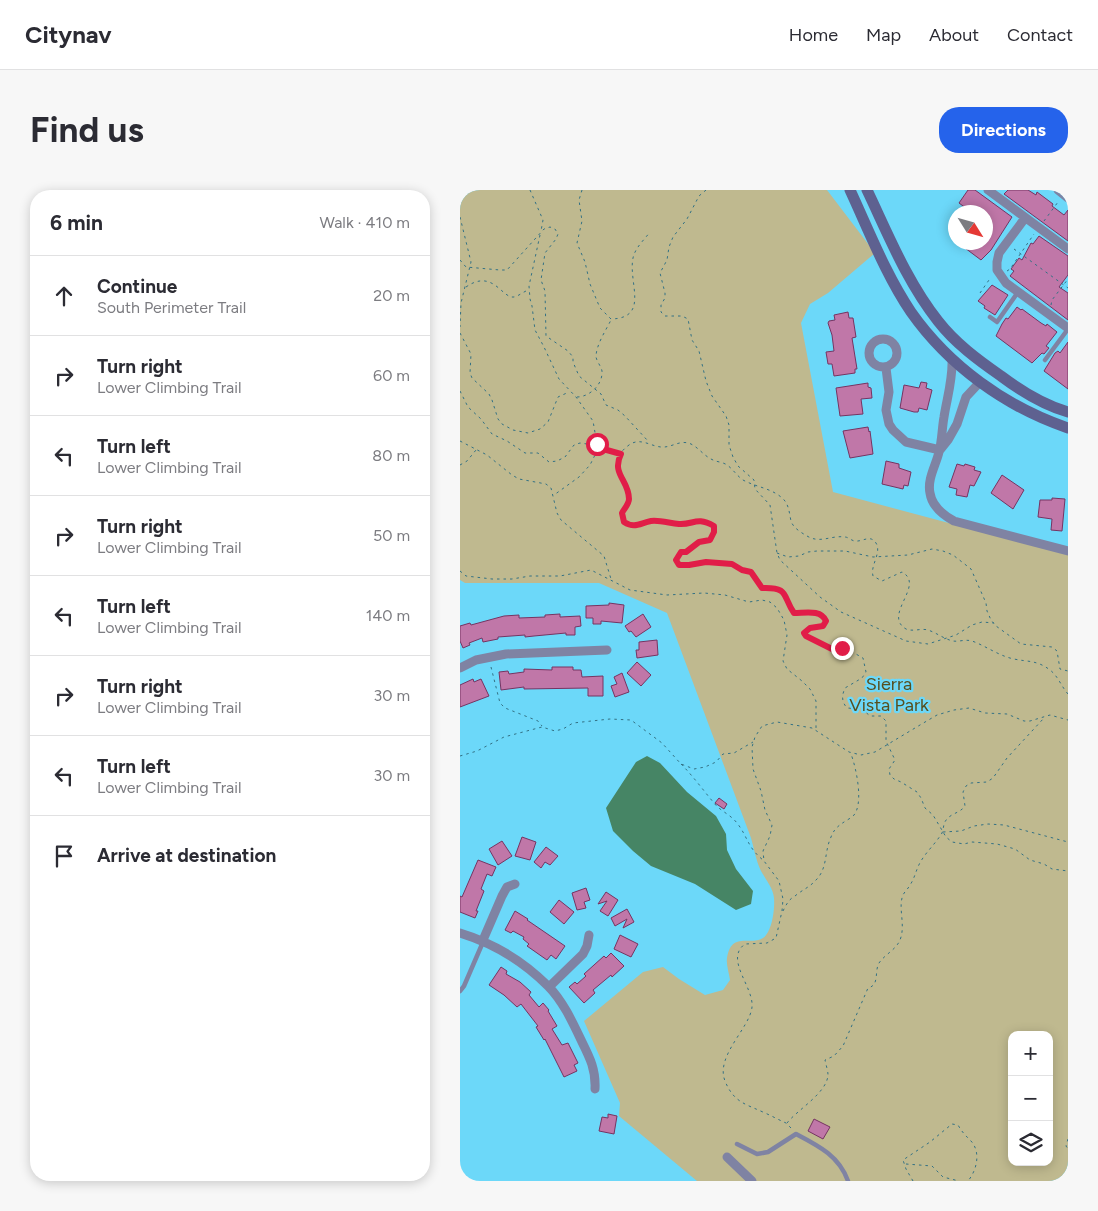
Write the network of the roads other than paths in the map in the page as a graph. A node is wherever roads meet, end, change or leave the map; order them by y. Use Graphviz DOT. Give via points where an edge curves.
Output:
graph roads {
  1 [pos="850,190"];
  2 [pos="867,190"];
  3 [pos="988,190"];
  4 [pos="1025,218"];
  5 [pos="1068,249"];
  6 [pos="1018,292"];
  7 [pos="990,317"];
  8 [pos="1068,328"];
  9 [pos="952,359"];
  10 [pos="1045,360"];
  11 [pos="886,368"];
  12 [pos="980,382"];
  13 [pos="1068,412"];
  14 [pos="1068,428"];
  15 [pos="940,450"];
  16 [pos="1068,551"];
  17 [pos="607,650"];
  18 [pos="460,668"];
  19 [pos="515,884"];
  20 [pos="460,933"];
  21 [pos="589,935"];
  22 [pos="483,940"];
  23 [pos="549,987"];
  24 [pos="460,991"];
  25 [pos="595,1089"];
  26 [pos="737,1144"];
  27 [pos="726,1157"];
  28 [pos="752,1181"];
  29 [pos="848,1181"];
  1 -- 9 [label="main road" via="910,311 930,338"];
  2 -- 13 [label="main road" via="906,272 938,321 983,364 1010,383 1036,399"];
  3 -- 4 [label="street"];
  4 -- 5 [label="street"];
  4 -- 6 [label="street" via="999,254 997,262 999,274"];
  6 -- 7 [label="lane" via="997,322"];
  6 -- 8 [label="street"];
  8 -- 10 [label="lane"];
  9 -- 12 [label="main road"];
  9 -- 15 [label="street" via="953,372"];
  11 -- 15 [label="street" via="889,424 906,442"];
  12 -- 14 [label="main road" via="1039,417"];
  12 -- 15 [label="street" via="966,397 957,424"];
  15 -- 16 [label="street" via="929,483 933,502 942,514 954,521"];
  17 -- 18 [label="street" via="506,654"];
  19 -- 22 [label="street" via="502,896"];
  20 -- 22 [label="street"];
  21 -- 23 [label="street" via="583,954"];
  22 -- 23 [label="street"];
  22 -- 24 [label="lane"];
  23 -- 25 [label="street" via="576,1029 594,1067"];
  26 -- 29 [label="lane" via="757,1154 768,1152 796,1134 835,1158"];
  27 -- 28 [label="street"];
}
